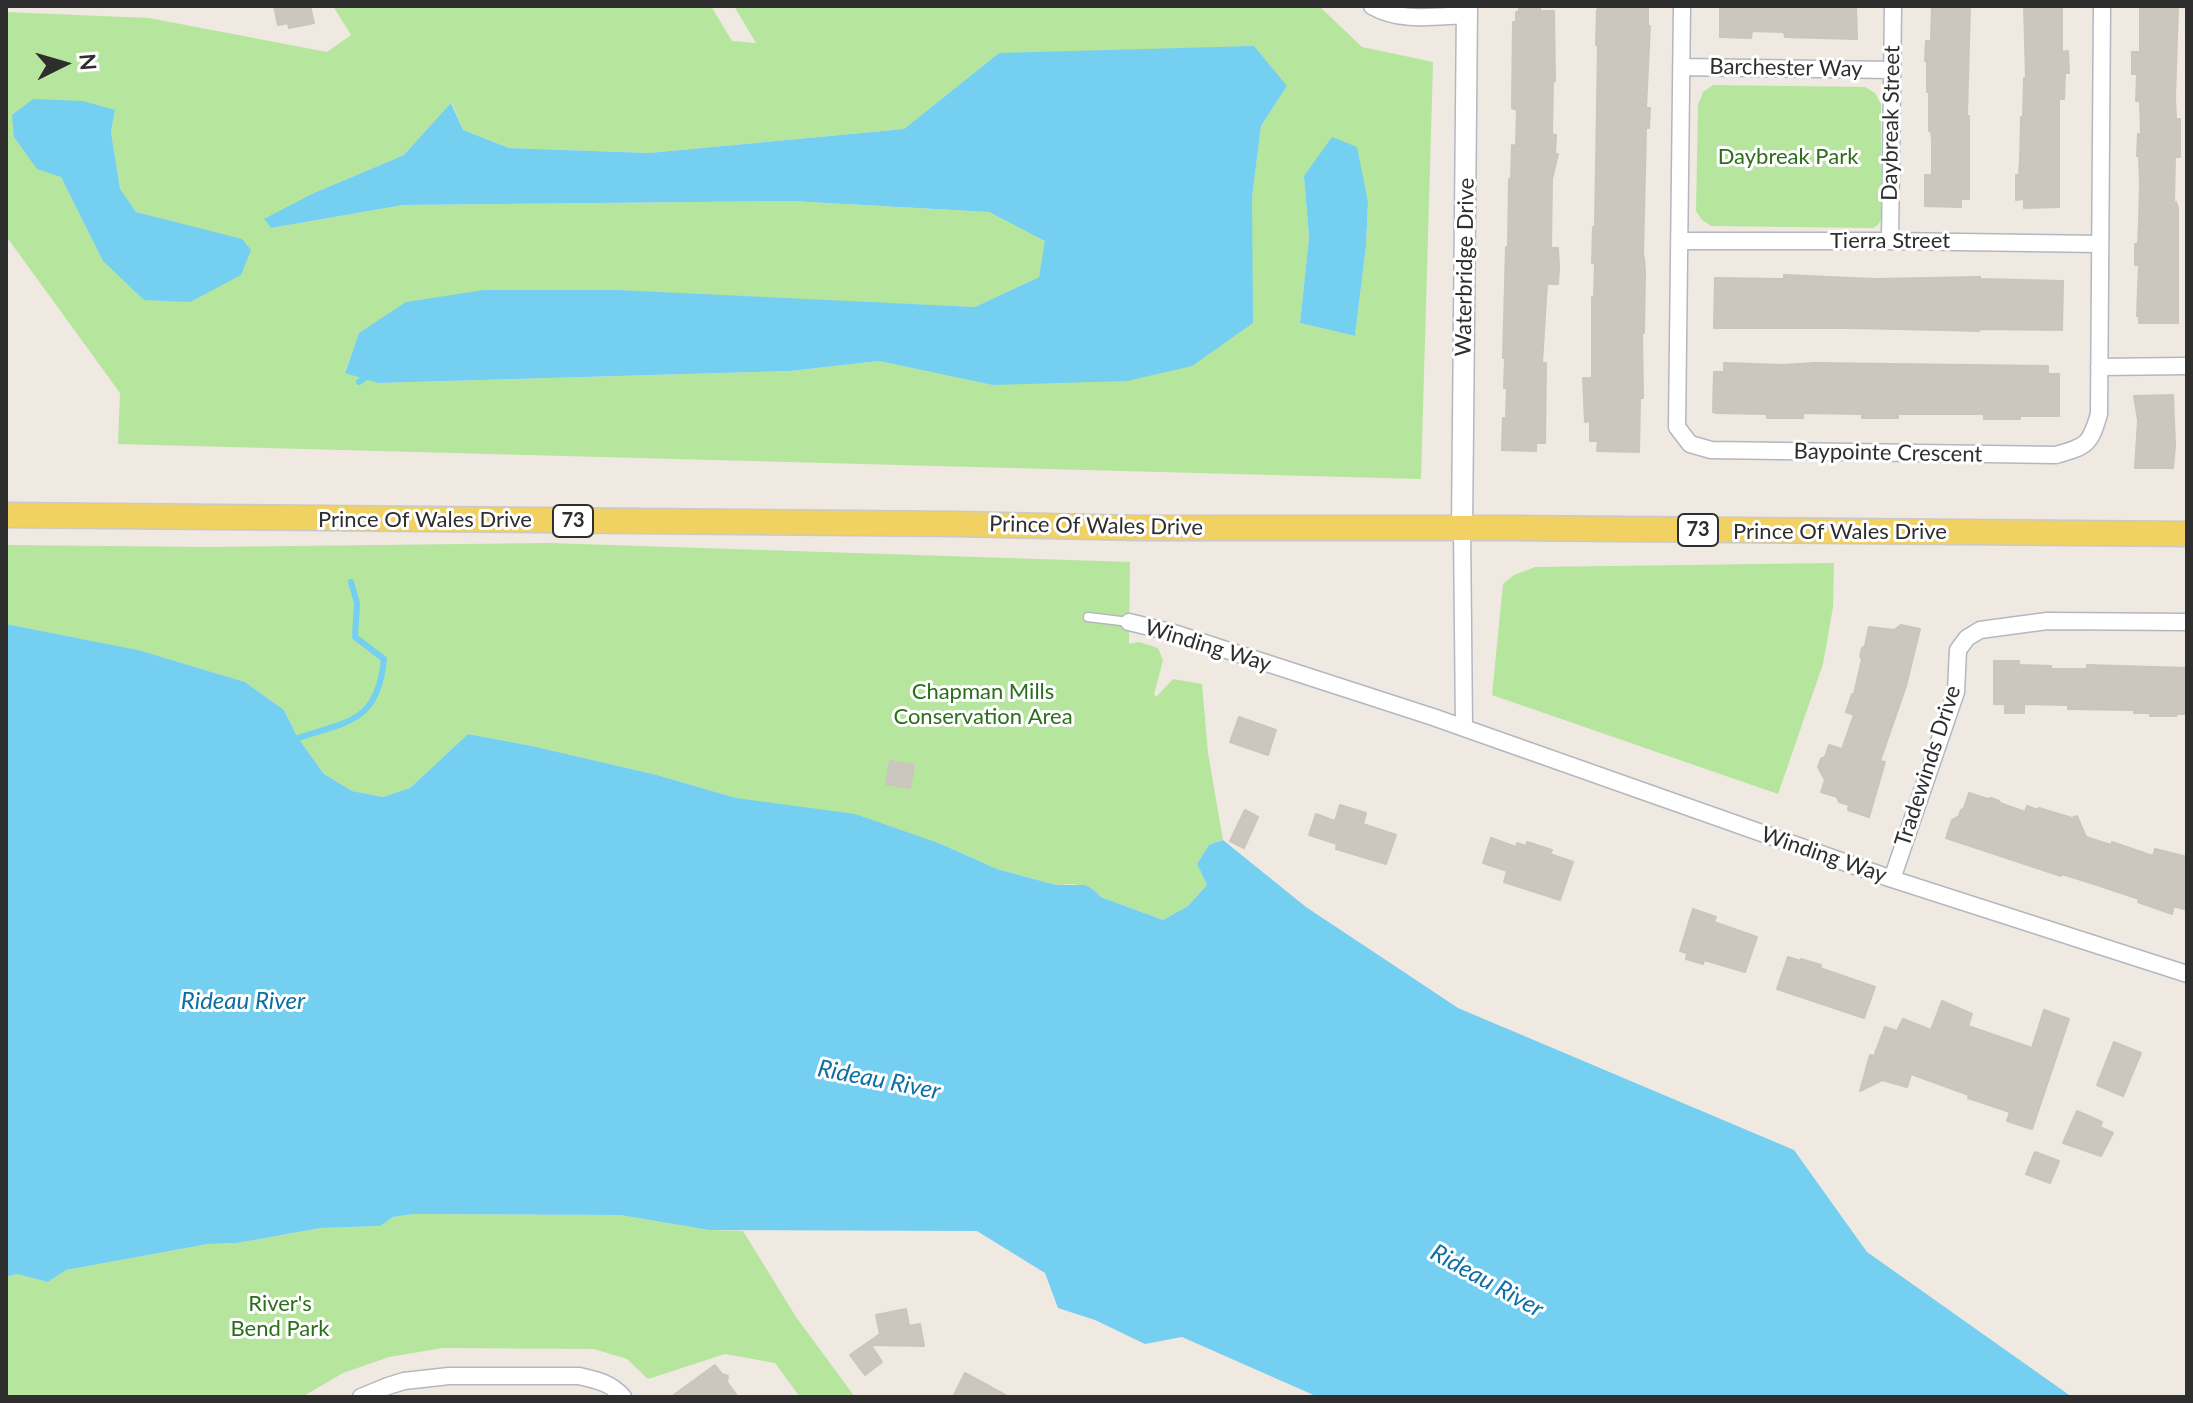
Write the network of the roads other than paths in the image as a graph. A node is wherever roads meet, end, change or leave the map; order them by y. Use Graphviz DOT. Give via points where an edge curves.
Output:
graph roads {
  1 [pos="1372,6"];
  2 [pos="1682,6"];
  3 [pos="1893,6"];
  4 [pos="2102,6"];
  5 [pos="1467,10"];
  6 [pos="1681,67"];
  7 [pos="1891,70"];
  8 [pos="1679,241"];
  9 [pos="1890,241"];
  10 [pos="2100,244"];
  11 [pos="2187,366"];
  12 [pos="2099,367"];
  13 [pos="6,515"];
  14 [pos="1462,528"];
  15 [pos="2187,534"];
  16 [pos="1088,617"];
  17 [pos="1129,622"];
  18 [pos="2187,622"];
  19 [pos="1464,728"];
  20 [pos="1892,879"];
  21 [pos="2187,974"];
  22 [pos="361,1397"];
  23 [pos="623,1397"];
  1 -- 5 [label="street" via="1405,18"];
  2 -- 6 [label="street, Baypointe Crescent"];
  3 -- 7 [label="street, Daybreak Street"];
  4 -- 10 [label="street, Baypointe Crescent"];
  5 -- 14 [label="street, Waterbridge Drive"];
  6 -- 7 [label="street, Barchester Way"];
  6 -- 8 [label="street, Baypointe Crescent"];
  7 -- 9 [label="street, Daybreak Street"];
  8 -- 9 [label="street, Tierra Street"];
  8 -- 12 [label="street, Baypointe Crescent" via="1677,427 1690,444 1711,450 2056,455 2083,447 2093,435 2099,414"];
  9 -- 10 [label="street, Tierra Street"];
  10 -- 12 [label="street, Baypointe Crescent"];
  11 -- 12 [label="street"];
  13 -- 14 [label="main road, Prince Of Wales Drive / 73"];
  14 -- 15 [label="main road, Prince Of Wales Drive / 73"];
  14 -- 19 [label="street"];
  16 -- 17 [label="lane, Winding Way"];
  17 -- 19 [label="street, Winding Way"];
  18 -- 20 [label="street, Tradewinds Drive" via="2047,621 1980,630 1967,638 1958,650 1956,692"];
  19 -- 20 [label="street, Winding Way"];
  20 -- 21 [label="street, Winding Way"];
  22 -- 23 [label="street" via="435,1377 547,1376 599,1380"];
}
